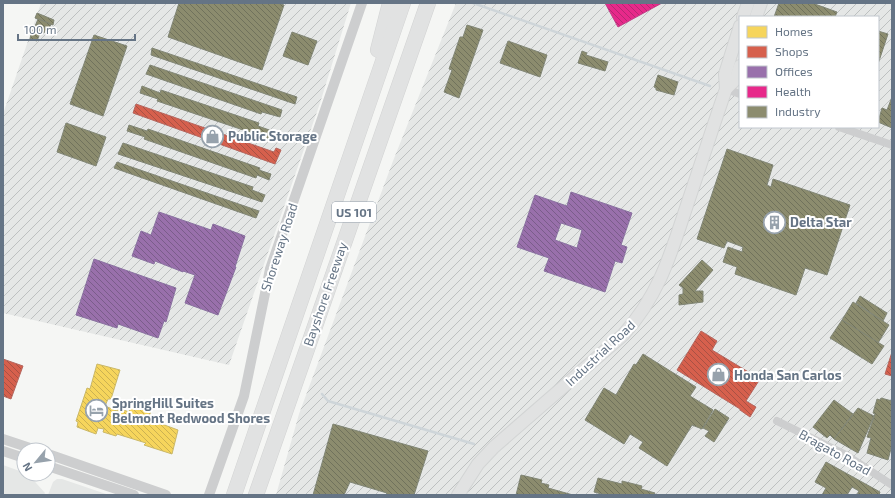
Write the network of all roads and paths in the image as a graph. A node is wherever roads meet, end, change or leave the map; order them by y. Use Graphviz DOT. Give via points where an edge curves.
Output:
graph roads {
  1 [pos="362,3"];
  2 [pos="390,3"];
  3 [pos="403,3"];
  4 [pos="428,3"];
  5 [pos="748,3"];
  6 [pos="761,3"];
  7 [pos="743,16"];
  8 [pos="756,16"];
  9 [pos="739,29"];
  10 [pos="739,69"];
  11 [pos="726,89"];
  12 [pos="739,94"];
  13 [pos="842,128"];
  14 [pos="892,145"];
  15 [pos="349,161"];
  16 [pos="777,421"];
  17 [pos="281,422"];
  18 [pos="3,438"];
  19 [pos="16,443"];
  20 [pos="3,451"];
  21 [pos="16,455"];
  22 [pos="56,457"];
  23 [pos="56,469"];
  24 [pos="892,485"];
  25 [pos="134,495"];
  26 [pos="166,495"];
  27 [pos="209,495"];
  28 [pos="234,495"];
  29 [pos="256,495"];
  30 [pos="264,495"];
  31 [pos="458,495"];
  1 -- 27 [label="street, Shoreway Road" via="270,269 244,396"];
  2 -- 15 [label="highway"];
  3 -- 15 [label="highway, Bayshore Freeway / US 101"];
  4 -- 17 [label="highway, Bayshore Freeway / US 101"];
  5 -- 7 [label="main road"];
  6 -- 8 [label="main road"];
  9 -- 11 [label="main road, Industrial Road" via="725,74"];
  10 -- 11 [label="main road, Industrial Road" via="735,80"];
  11 -- 12 [label="street"];
  11 -- 31 [label="main road, Industrial Road" via="668,261 655,291 642,311 623,335 494,447 478,464"];
  13 -- 14 [label="street"];
  15 -- 28 [label="highway, Bayshore Freeway / US 101"];
  16 -- 24 [label="street, Bragato Road" via="846,455"];
  17 -- 29 [label="highway, Bayshore Freeway / US 101"];
  17 -- 30 [label="highway"];
  18 -- 19 [label="street"];
  20 -- 21 [label="street"];
  22 -- 26 [label="street"];
  23 -- 25 [label="street"];
}
